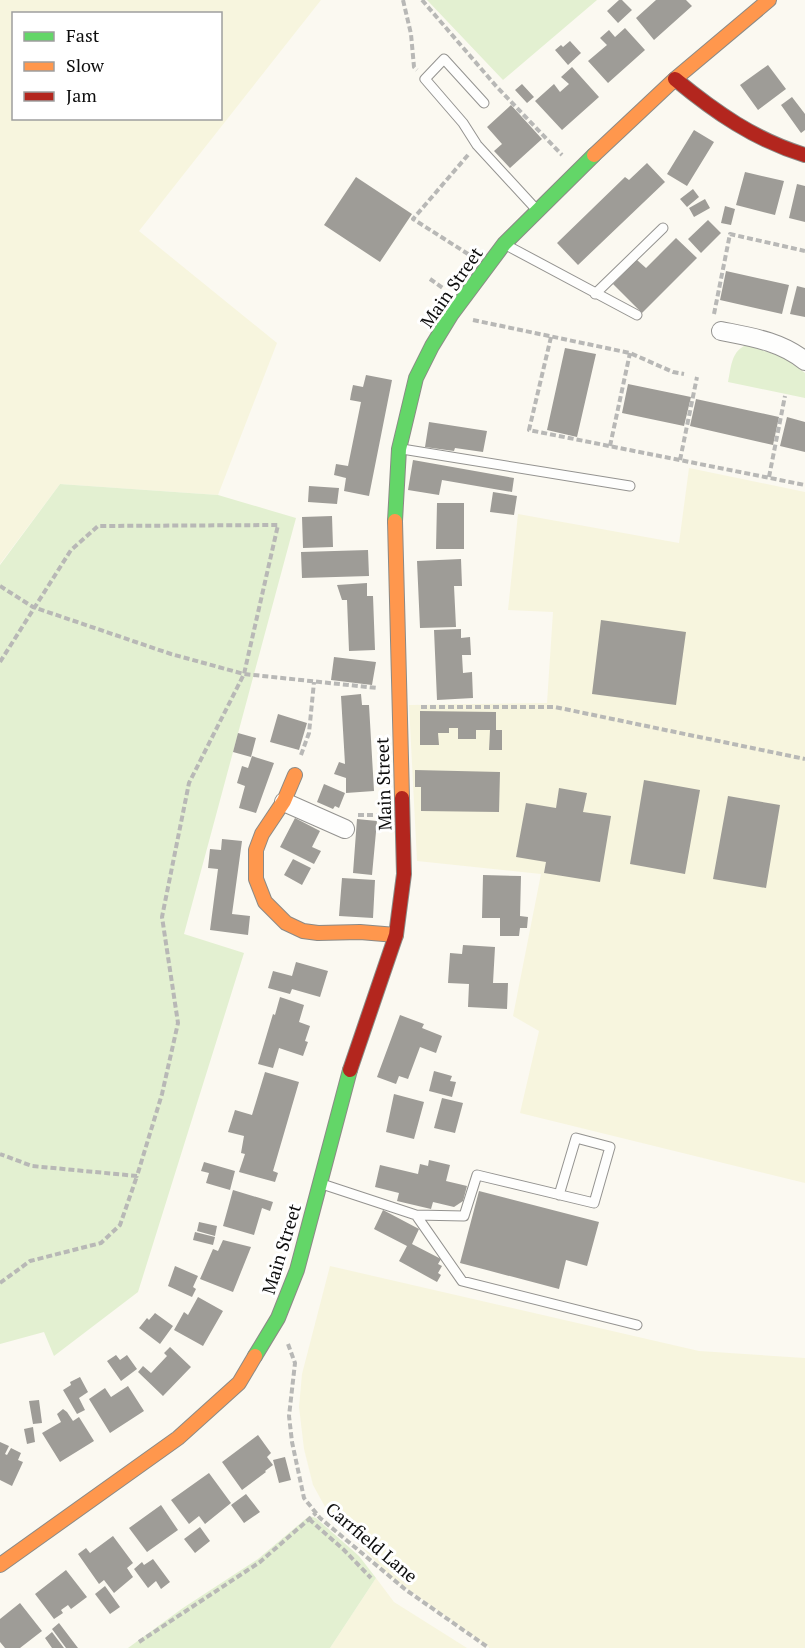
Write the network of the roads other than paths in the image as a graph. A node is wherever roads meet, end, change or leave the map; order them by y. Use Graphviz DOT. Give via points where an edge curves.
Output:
graph roads {
  1 [pos="769,0"];
  2 [pos="675,78"];
  3 [pos="484,103"];
  4 [pos="805,155"];
  5 [pos="537,210"];
  6 [pos="663,228"];
  7 [pos="504,244"];
  8 [pos="595,294"];
  9 [pos="636,315"];
  10 [pos="717,325"];
  11 [pos="805,361"];
  12 [pos="399,449"];
  13 [pos="630,486"];
  14 [pos="294,775"];
  15 [pos="284,802"];
  16 [pos="345,829"];
  17 [pos="396,935"];
  18 [pos="319,1183"];
  19 [pos="559,1195"];
  20 [pos="417,1215"];
  21 [pos="637,1325"];
  22 [pos="2,1560"];
  1 -- 2 [label="street, Main Street"];
  2 -- 4 [label="street" via="713,111 746,132"];
  2 -- 5 [label="street, Main Street"];
  3 -- 5 [label="lane" via="444,59 425,79 477,145"];
  5 -- 7 [label="street, Main Street"];
  6 -- 8 [label="lane"];
  7 -- 8 [label="lane"];
  7 -- 12 [label="street, Main Street" via="432,346 416,378"];
  8 -- 9 [label="lane"];
  10 -- 11 [label="street" via="775,343"];
  12 -- 13 [label="lane"];
  12 -- 17 [label="street, Main Street" via="394,515 404,874"];
  14 -- 15 [label="street"];
  15 -- 16 [label="street"];
  15 -- 17 [label="street" via="266,825 254,857 259,891 268,906 280,919 312,933"];
  17 -- 18 [label="street, Main Street" via="354,1056"];
  18 -- 20 [label="lane"];
  18 -- 22 [label="street, Main Street" via="297,1270 278,1318 239,1383 178,1438"];
  19 -- 19 [label="lane" via="594,1203 610,1147 576,1138"];
  19 -- 20 [label="lane" via="477,1174 464,1216"];
  20 -- 21 [label="lane" via="462,1281"];
}
